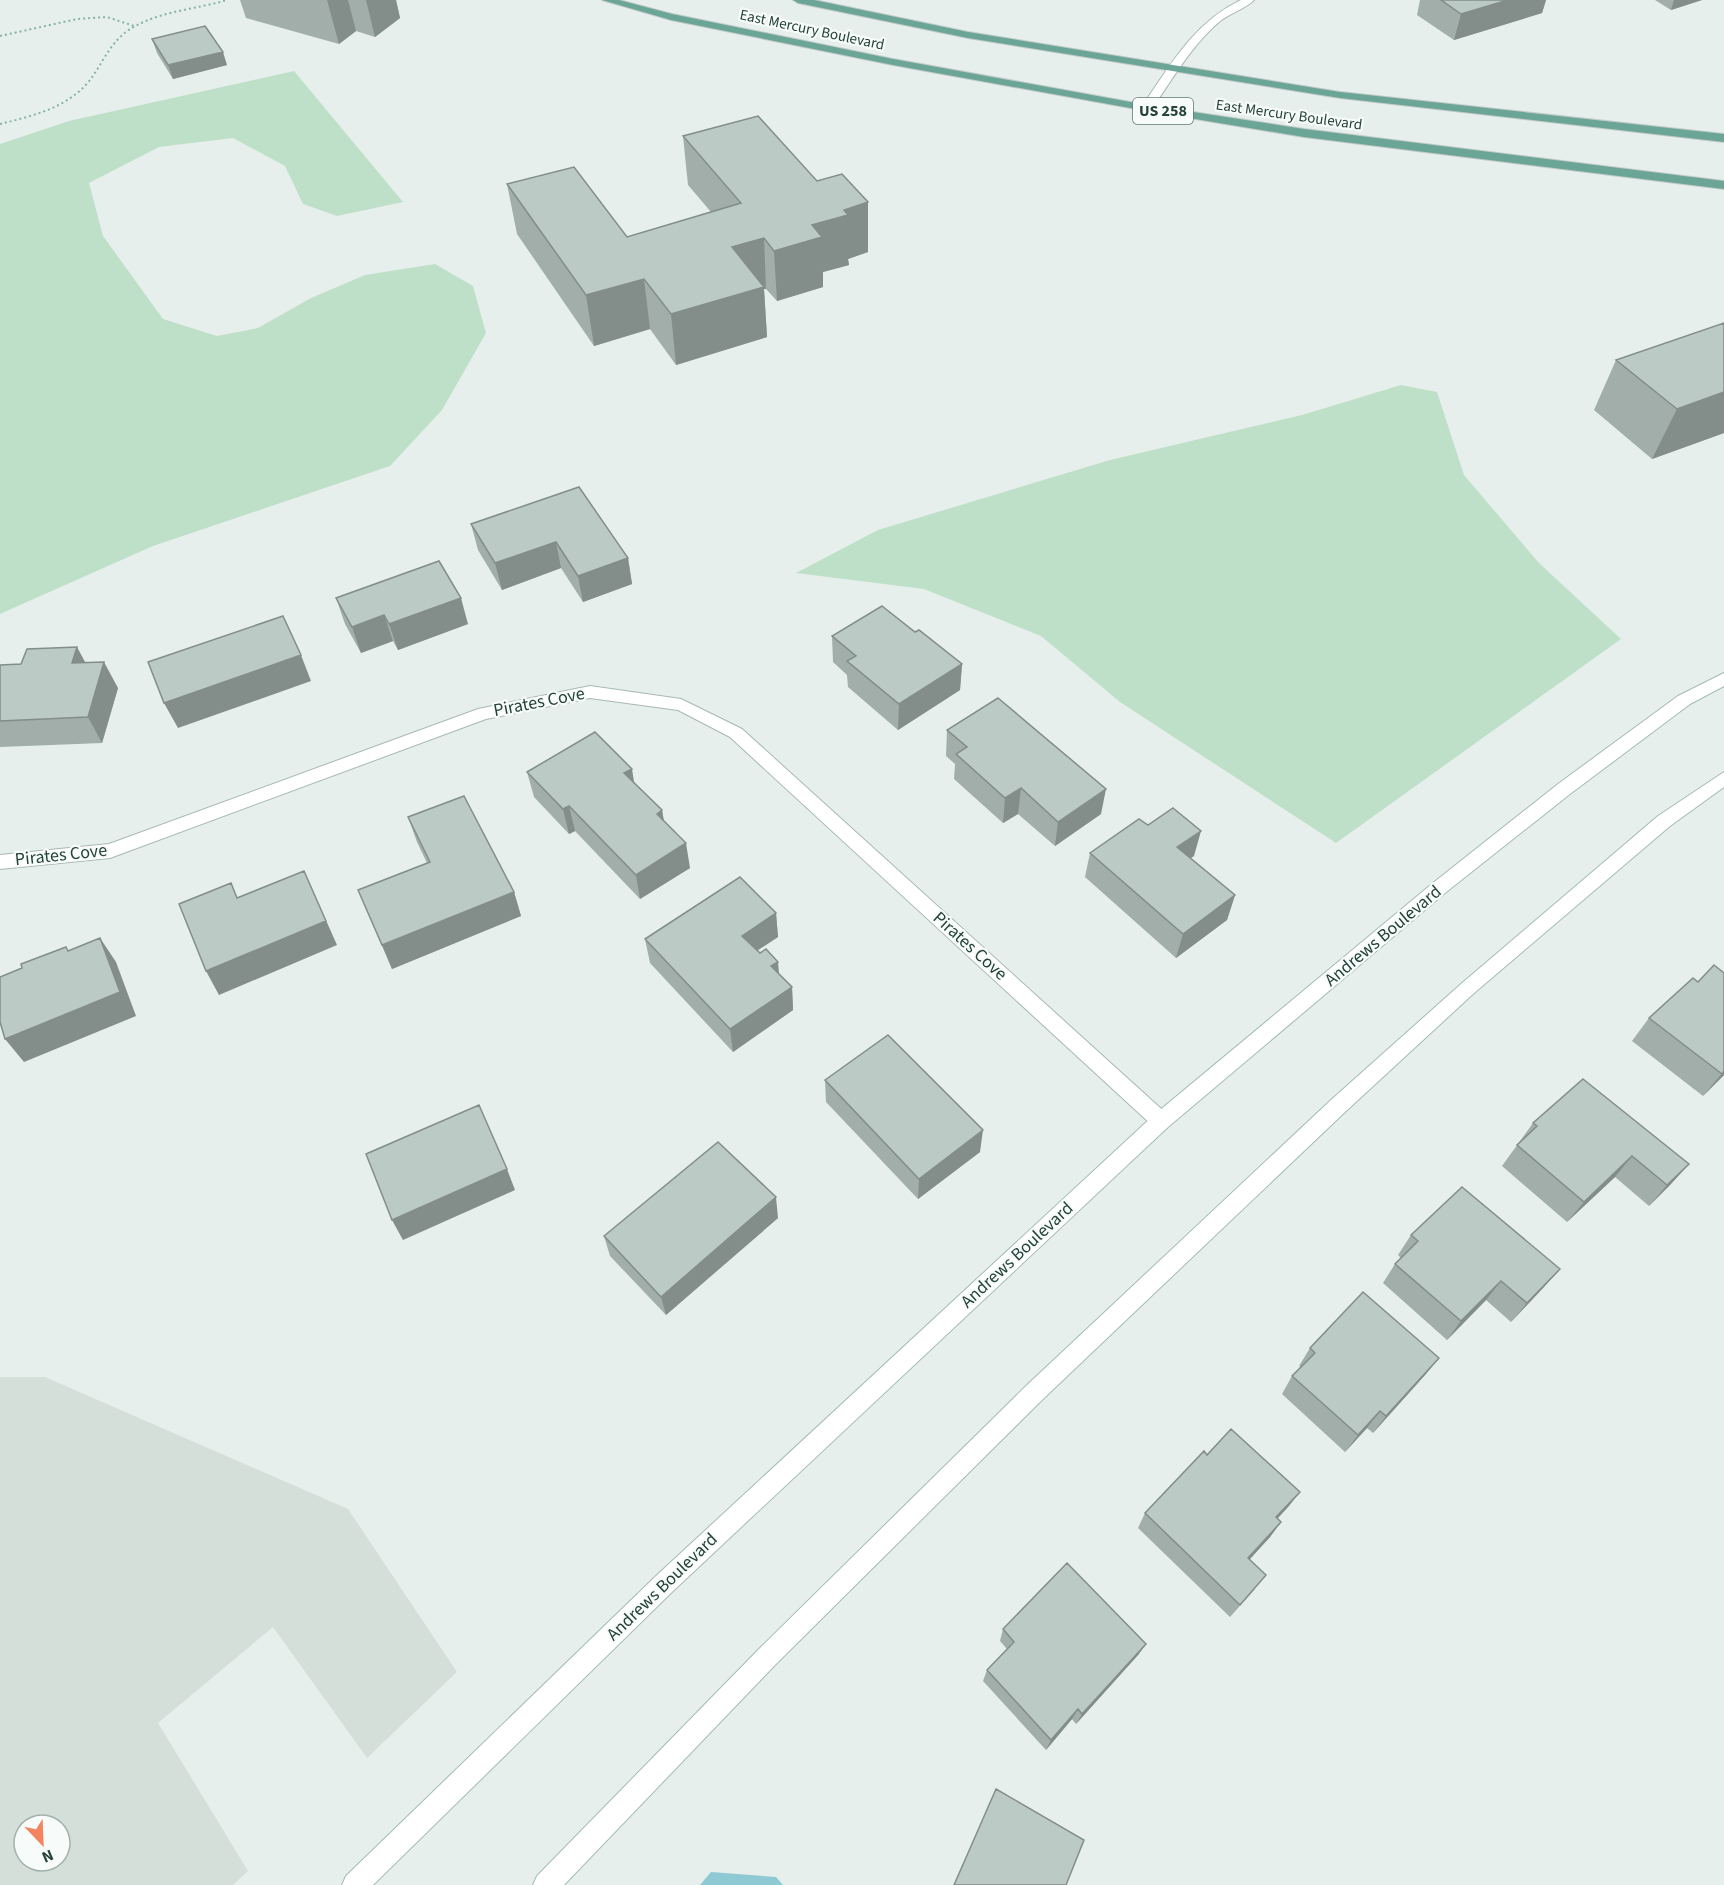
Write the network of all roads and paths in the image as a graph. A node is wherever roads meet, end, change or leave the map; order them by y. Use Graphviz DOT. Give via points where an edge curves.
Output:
graph roads {
  1 [pos="227,0"];
  2 [pos="607,0"];
  3 [pos="798,0"];
  4 [pos="1249,0"];
  5 [pos="135,26"];
  6 [pos="0,36"];
  7 [pos="1175,69"];
  8 [pos="1147,108"];
  9 [pos="0,124"];
  10 [pos="1724,138"];
  11 [pos="1724,185"];
  12 [pos="1724,679"];
  13 [pos="1724,778"];
  14 [pos="0,861"];
  15 [pos="1161,1121"];
  16 [pos="355,1885"];
  17 [pos="546,1885"];
  1 -- 5 [label="path"];
  2 -- 8 [label="main road, East Mercury Boulevard / US 258" via="671,17 893,62"];
  3 -- 7 [label="main road, East Mercury Boulevard / US 258" via="968,35"];
  4 -- 7 [label="street" via="1220,14 1201,31"];
  5 -- 6 [label="path" via="107,17 77,19"];
  5 -- 9 [label="path" via="111,44 84,87 36,114"];
  7 -- 8 [label="street"];
  7 -- 10 [label="main road, East Mercury Boulevard / US 258" via="1340,95"];
  8 -- 11 [label="main road, East Mercury Boulevard / US 258" via="1304,133"];
  12 -- 15 [label="street, Andrews Boulevard" via="1684,700 1564,789 1439,888"];
  13 -- 17 [label="street" via="1664,821 1467,989 1338,1106 1025,1401 768,1656"];
  14 -- 15 [label="street, Pirates Cove" via="110,851 484,713 590,692 681,705 736,733"];
  15 -- 16 [label="street, Andrews Boulevard" via="664,1584"];
}
